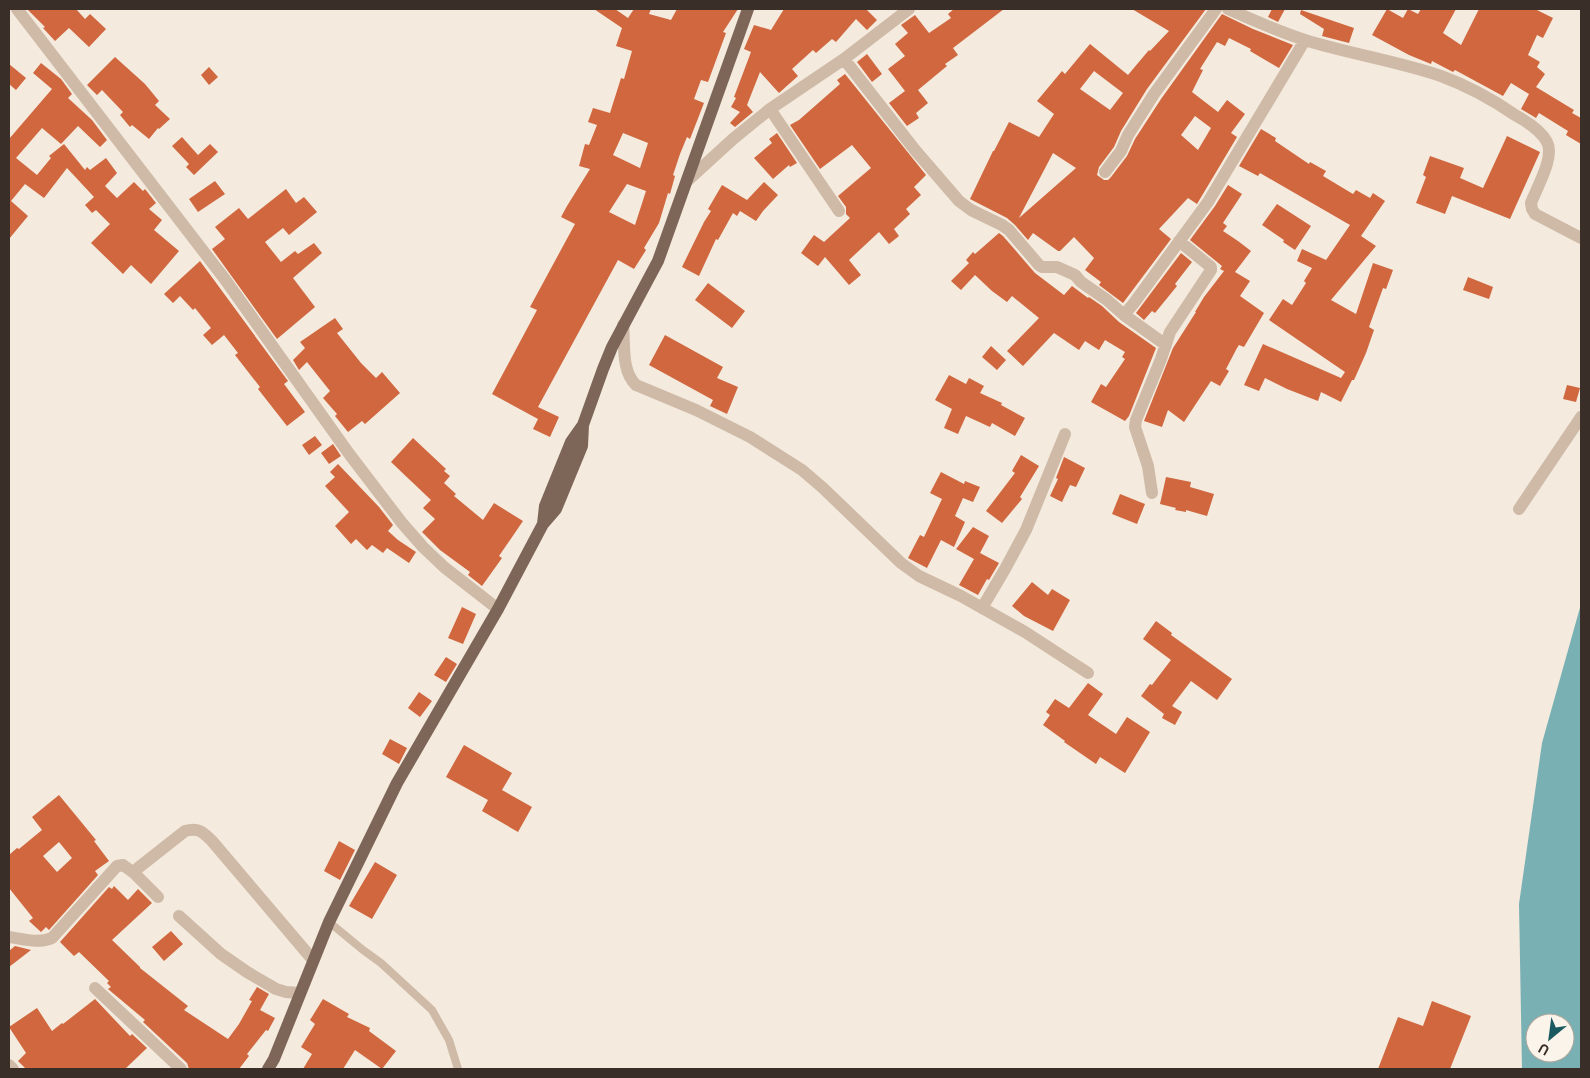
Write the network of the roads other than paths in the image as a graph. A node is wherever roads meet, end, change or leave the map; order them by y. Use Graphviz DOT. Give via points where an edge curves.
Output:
graph roads {
  1 [pos="17,9"];
  2 [pos="748,9"];
  3 [pos="1216,9"];
  4 [pos="1228,9"];
  5 [pos="901,11"];
  6 [pos="1305,40"];
  7 [pos="844,59"];
  8 [pos="770,110"];
  9 [pos="1105,172"];
  10 [pos="687,181"];
  11 [pos="839,211"];
  12 [pos="1581,238"];
  13 [pos="1179,240"];
  14 [pos="1124,316"];
  15 [pos="623,325"];
  16 [pos="1166,345"];
  17 [pos="1581,417"];
  18 [pos="1064,434"];
  19 [pos="1152,493"];
  20 [pos="1519,509"];
  21 [pos="982,608"];
  22 [pos="498,609"];
  23 [pos="1088,673"];
  24 [pos="134,874"];
  25 [pos="158,897"];
  26 [pos="179,916"];
  27 [pos="329,922"];
  28 [pos="9,937"];
  29 [pos="313,960"];
  30 [pos="94,988"];
  31 [pos="300,993"];
  32 [pos="9,1065"];
  33 [pos="13,1069"];
  34 [pos="181,1069"];
  35 [pos="268,1069"];
  36 [pos="458,1069"];
  1 -- 22 [label="street" via="224,278 402,523 444,567"];
  2 -- 10 [label="main road"];
  3 -- 9 [label="street" via="1154,94"];
  4 -- 6 [label="street"];
  5 -- 7 [label="street"];
  6 -- 12 [label="street" via="1449,79 1477,91 1523,120 1548,142 1547,165 1531,203 1532,209 1542,219"];
  6 -- 13 [label="street" via="1208,202"];
  7 -- 8 [label="street"];
  7 -- 14 [label="street" via="959,201 1009,230 1039,265 1057,267 1075,275"];
  8 -- 10 [label="street"];
  8 -- 11 [label="street"];
  10 -- 15 [label="main road" via="658,261"];
  13 -- 14 [label="street"];
  13 -- 16 [label="street" via="1211,270 1170,332"];
  14 -- 16 [label="street"];
  15 -- 21 [label="street" via="627,372 636,385 750,437 802,470 913,572"];
  15 -- 22 [label="main road" via="603,369 551,508"];
  16 -- 19 [label="street" via="1135,427 1148,466"];
  17 -- 20 [label="street"];
  18 -- 21 [label="street" via="1026,530"];
  21 -- 23 [label="street"];
  22 -- 27 [label="main road" via="397,783"];
  24 -- 25 [label="street"];
  24 -- 28 [label="street" via="123,865 117,866 52,938 36,942"];
  24 -- 29 [label="street" via="185,831 193,829 203,833"];
  26 -- 31 [label="street" via="221,954 247,972 276,989"];
  27 -- 29 [label="main road"];
  27 -- 36 [label="lane" via="381,963 432,1010 449,1040"];
  29 -- 31 [label="main road"];
  30 -- 34 [label="street"];
  31 -- 35 [label="main road"];
  32 -- 33 [label="street"];
}
